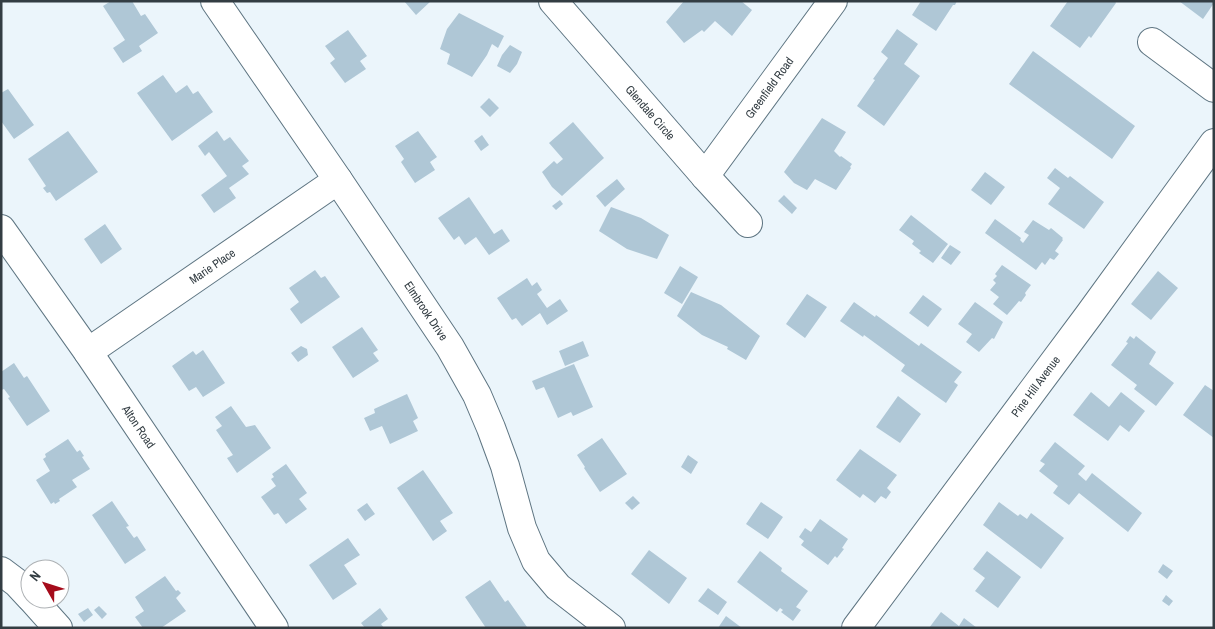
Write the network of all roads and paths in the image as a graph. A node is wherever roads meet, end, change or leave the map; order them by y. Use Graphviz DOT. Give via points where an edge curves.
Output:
graph roads {
  1 [pos="215,1"];
  2 [pos="553,1"];
  3 [pos="833,1"];
  4 [pos="1152,42"];
  5 [pos="1214,88"];
  6 [pos="1214,143"];
  7 [pos="705,176"];
  8 [pos="338,180"];
  9 [pos="748,223"];
  10 [pos="1,228"];
  11 [pos="88,352"];
  12 [pos="1,571"];
  13 [pos="20,586"];
  14 [pos="41,609"];
  15 [pos="58,628"];
  16 [pos="274,628"];
  17 [pos="611,628"];
  18 [pos="856,628"];
  1 -- 8 [label="street, Elmbrook Drive"];
  2 -- 7 [label="street, Glendale Circle"];
  3 -- 7 [label="street, Greenfield Road"];
  4 -- 5 [label="street"];
  6 -- 18 [label="street, Pine Hill Avenue"];
  7 -- 9 [label="street, Glendale Circle"];
  8 -- 11 [label="street, Marie Place"];
  8 -- 17 [label="street, Elmbrook Drive" via="450,347 477,395 505,466 522,528 536,561 558,587"];
  10 -- 11 [label="street, Alton Road"];
  11 -- 16 [label="street, Alton Road"];
  12 -- 13 [label="street"];
  14 -- 15 [label="street"];
}
